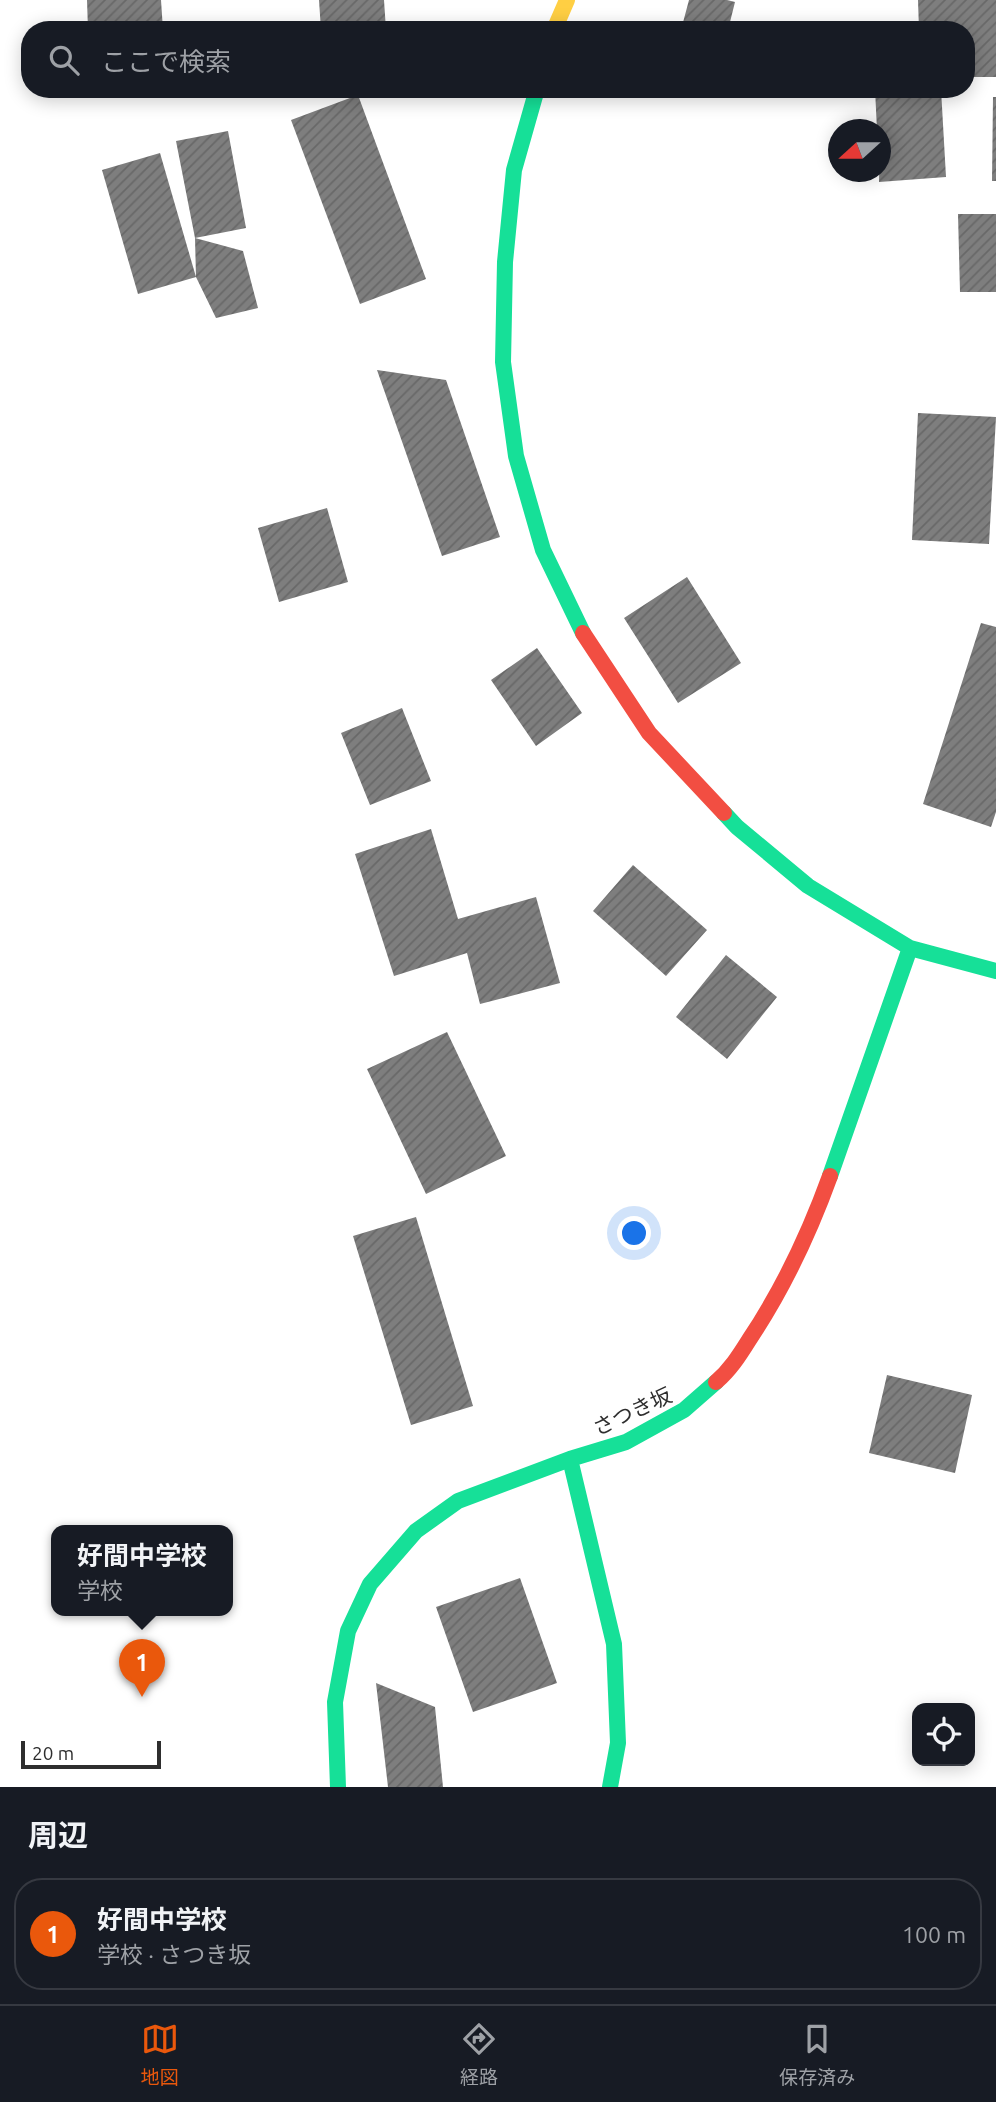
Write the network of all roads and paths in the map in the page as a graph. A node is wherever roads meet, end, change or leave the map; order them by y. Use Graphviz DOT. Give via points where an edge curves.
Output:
graph roads {
  1 [pos="567,0"];
  2 [pos="558,21"];
  3 [pos="534,98"];
  4 [pos="909,948"];
  5 [pos="996,971"];
  6 [pos="570,1459"];
  7 [pos="338,1787"];
  8 [pos="610,1787"];
  1 -- 2 [label="street"];
  3 -- 4 [label="street" via="514,170 505,262 503,362 516,456 542,550 589,643 649,733 737,827 808,886"];
  4 -- 5 [label="street"];
  4 -- 6 [label="street, さつき坂" via="813,1223 772,1306 728,1372 684,1410 626,1441"];
  6 -- 7 [label="street, さつき坂" via="458,1501 416,1531 370,1584 348,1630 335,1702"];
  6 -- 8 [label="street" via="614,1644 618,1743"];
}
